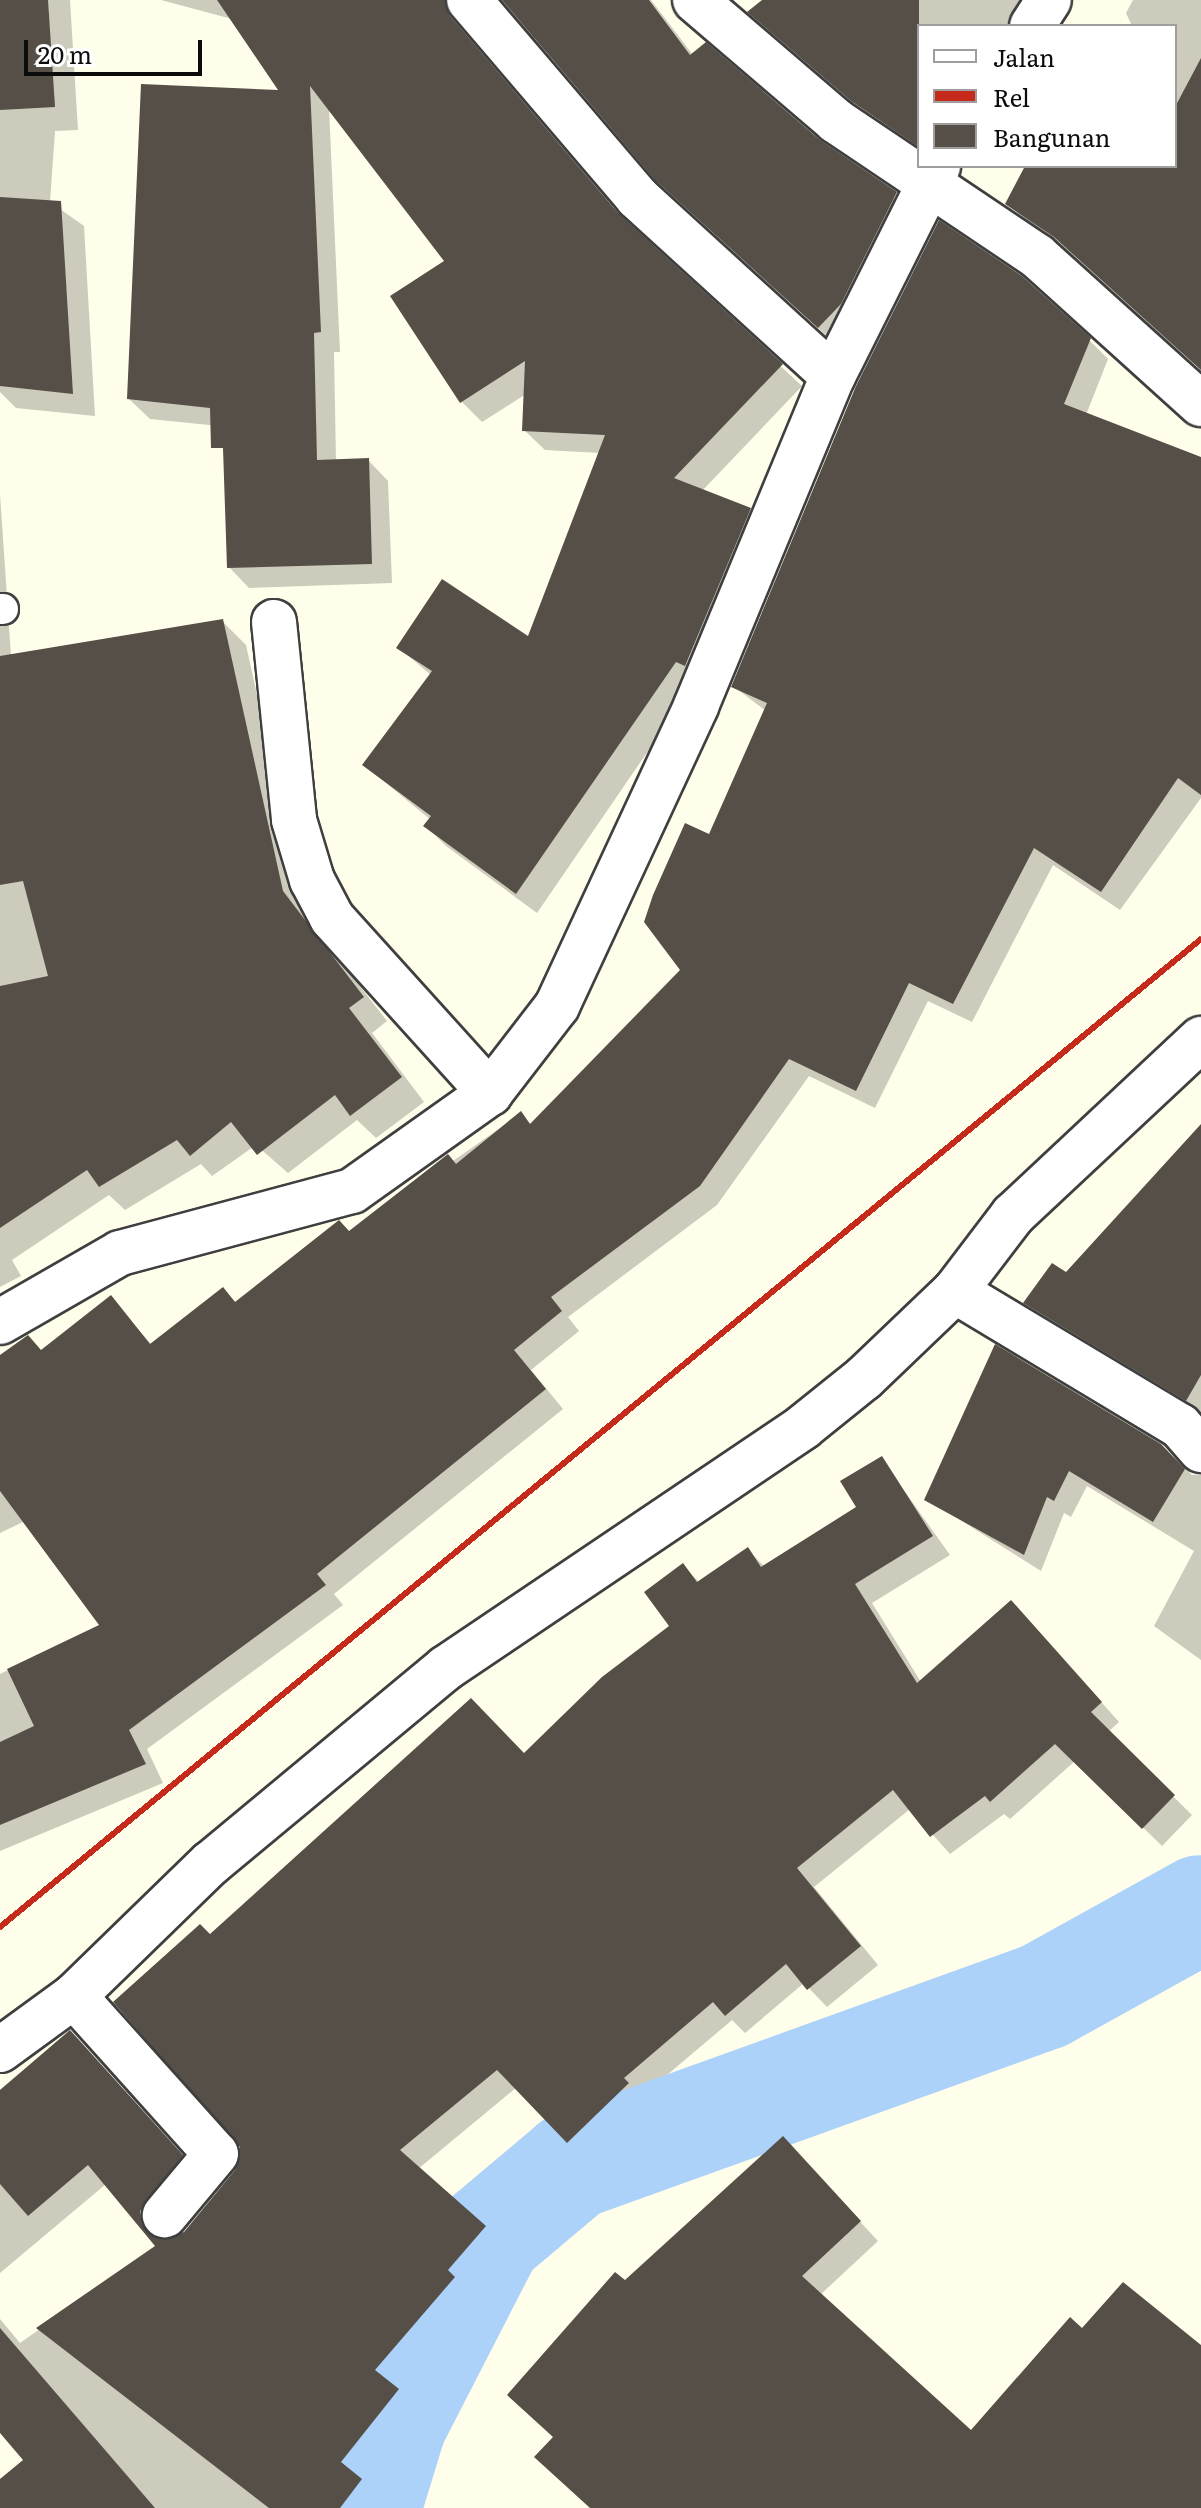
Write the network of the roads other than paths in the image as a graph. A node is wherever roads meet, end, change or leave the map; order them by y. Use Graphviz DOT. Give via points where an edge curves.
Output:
graph roads {
  1 [pos="469,0"];
  2 [pos="695,0"];
  3 [pos="1049,0"];
  4 [pos="1033,24"];
  5 [pos="917,164"];
  6 [pos="934,173"];
  7 [pos="833,376"];
  8 [pos="1201,404"];
  9 [pos="274,622"];
  10 [pos="1199,1044"];
  11 [pos="490,1093"];
  12 [pos="955,1291"];
  13 [pos="0,1322"];
  14 [pos="1201,1450"];
  15 [pos="74,1996"];
  16 [pos="0,2050"];
  17 [pos="165,2215"];
  1 -- 7 [label="street" via="637,197"];
  2 -- 5 [label="street" via="836,121"];
  3 -- 4 [label="street"];
  6 -- 7 [label="street"];
  6 -- 8 [label="street" via="1037,256"];
  7 -- 11 [label="street" via="696,706 557,1006"];
  9 -- 11 [label="street" via="294,820 312,880 332,918"];
  10 -- 12 [label="street" via="1013,1215"];
  11 -- 13 [label="street" via="352,1191 120,1253"];
  12 -- 14 [label="street" via="1180,1426"];
  12 -- 15 [label="street" via="803,1427 446,1668 211,1863"];
  15 -- 16 [label="street"];
  15 -- 17 [label="street" via="216,2154"];
}
